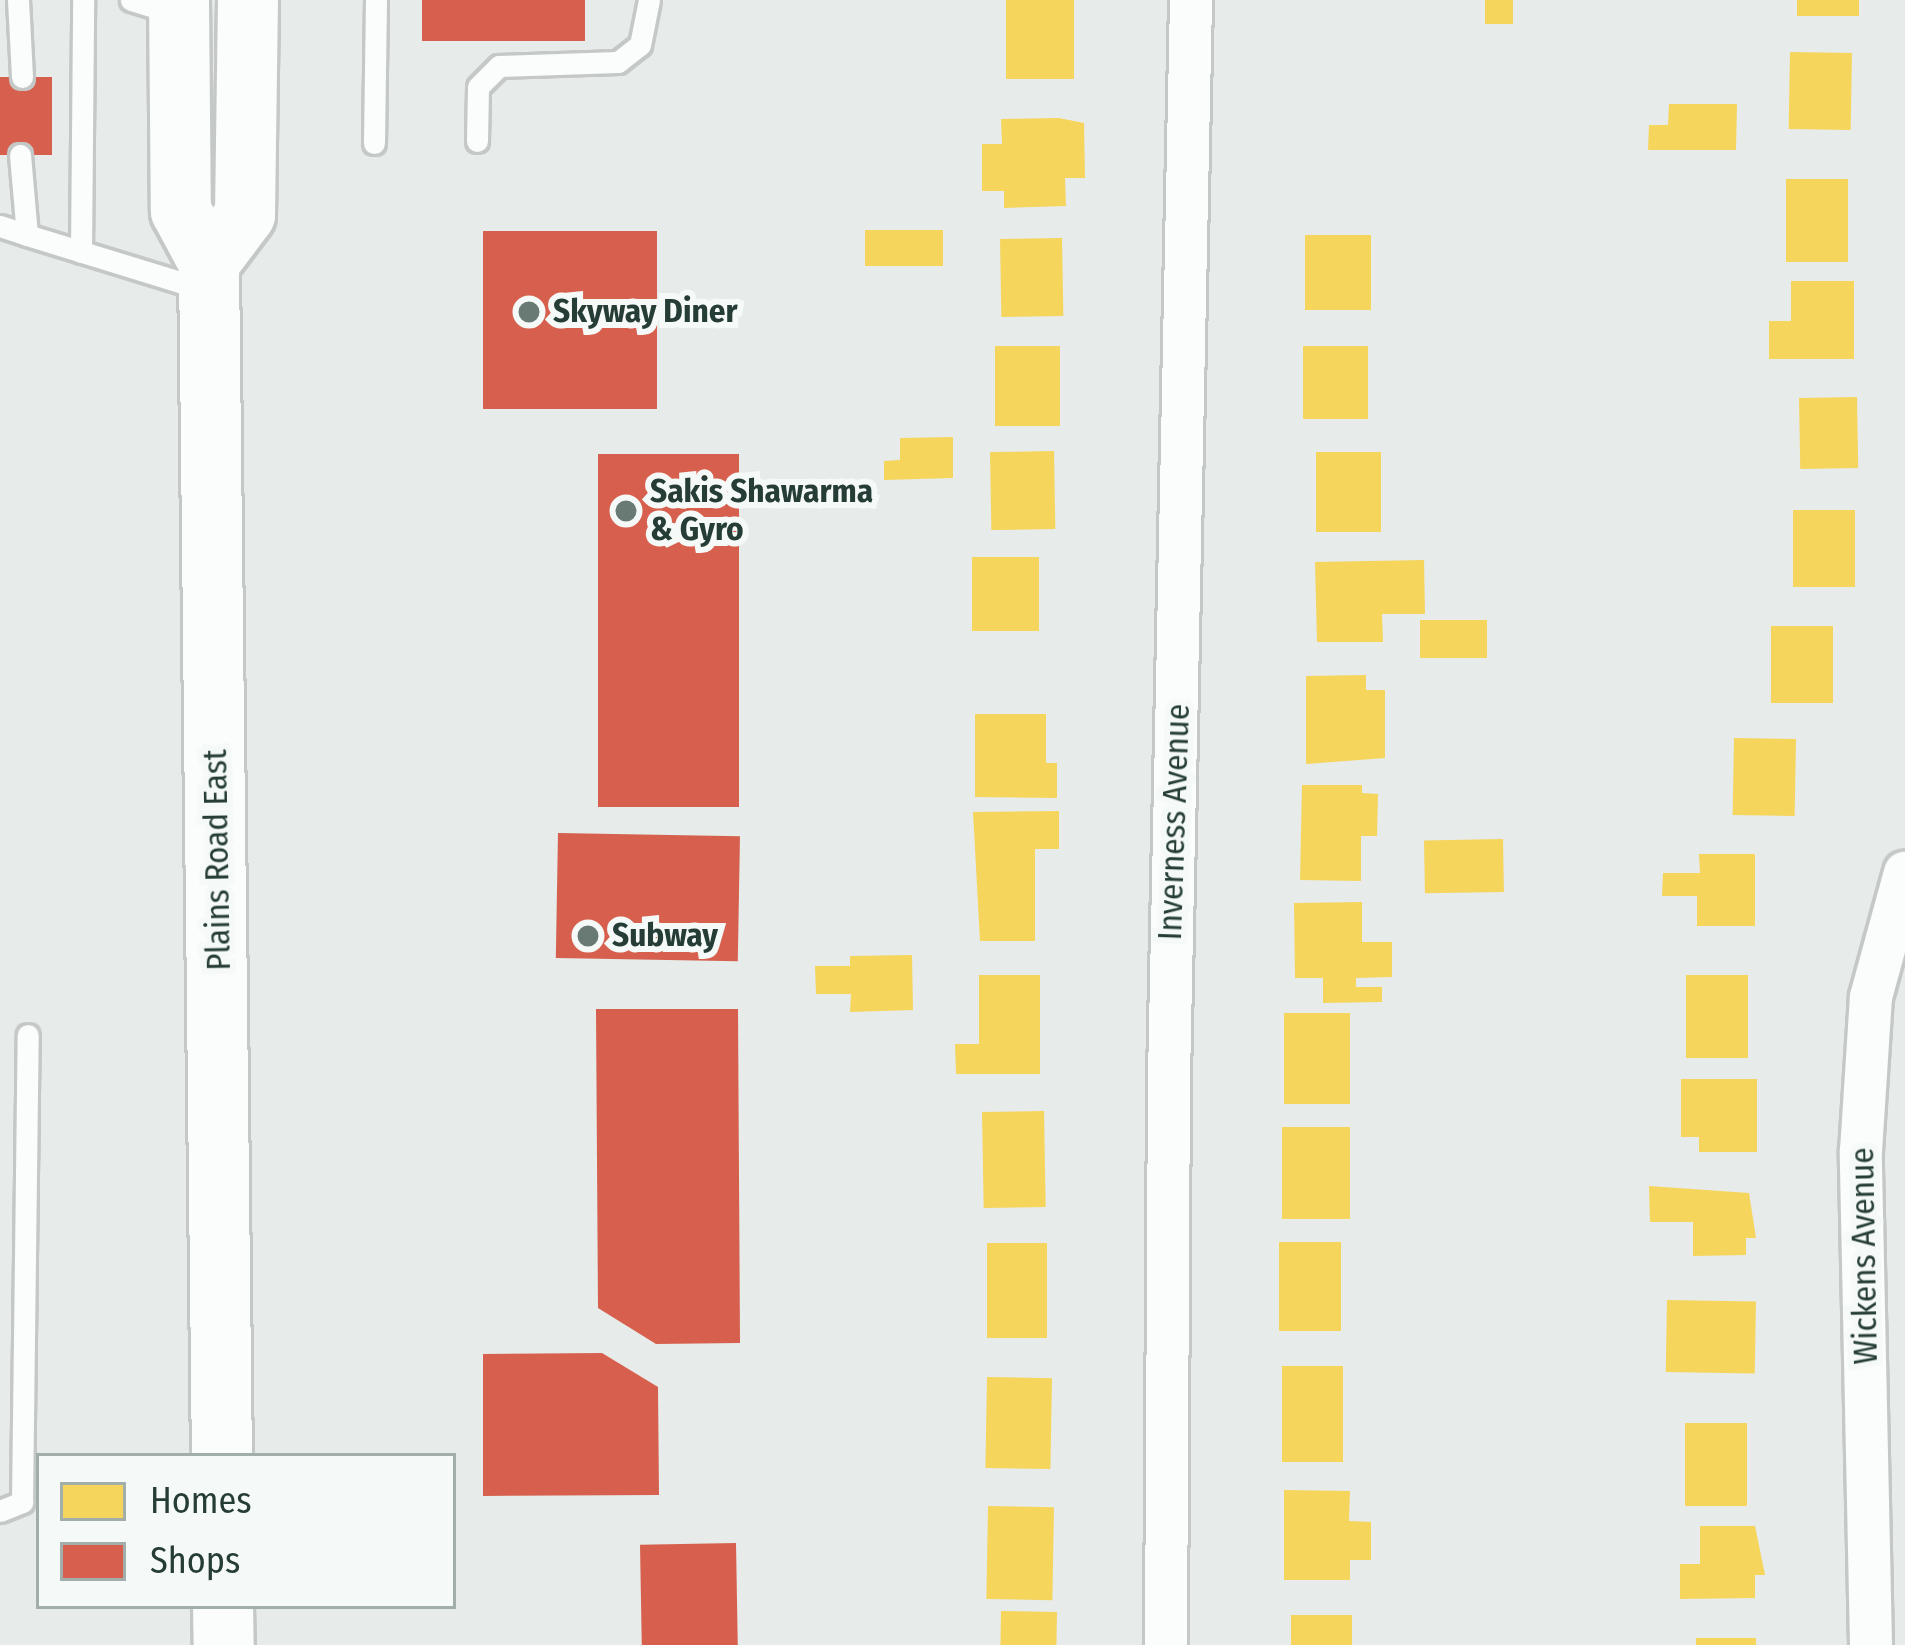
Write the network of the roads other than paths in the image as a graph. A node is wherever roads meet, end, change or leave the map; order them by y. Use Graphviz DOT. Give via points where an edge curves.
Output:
graph roads {
  1 [pos="19,0"];
  2 [pos="82,0"];
  3 [pos="248,0"];
  4 [pos="376,0"];
  5 [pos="649,0"];
  6 [pos="1191,0"];
  7 [pos="163,5"];
  8 [pos="22,77"];
  9 [pos="477,141"];
  10 [pos="374,143"];
  11 [pos="20,155"];
  12 [pos="0,226"];
  13 [pos="27,235"];
  14 [pos="80,252"];
  15 [pos="209,277"];
  16 [pos="1905,873"];
  17 [pos="28,1035"];
  18 [pos="223,1453"];
  19 [pos="0,1511"];
  20 [pos="224,1609"];
  21 [pos="224,1645"];
  22 [pos="1166,1645"];
  23 [pos="1871,1645"];
  1 -- 8 [label="lane"];
  2 -- 14 [label="lane"];
  3 -- 15 [label="main road" via="245,215"];
  4 -- 10 [label="lane"];
  5 -- 9 [label="lane" via="640,45 618,62 499,66 478,87"];
  6 -- 22 [label="street, Inverness Avenue" via="1168,1078"];
  7 -- 15 [label="main road, Plains Road East" via="181,211"];
  11 -- 13 [label="lane"];
  12 -- 13 [label="lane"];
  13 -- 14 [label="lane"];
  14 -- 15 [label="lane"];
  15 -- 18 [label="main road, Plains Road East"];
  16 -- 23 [label="street, Wickens Avenue" via="1871,997 1862,1151"];
  17 -- 19 [label="lane" via="22,1502"];
  20 -- 21 [label="main road"];
}
